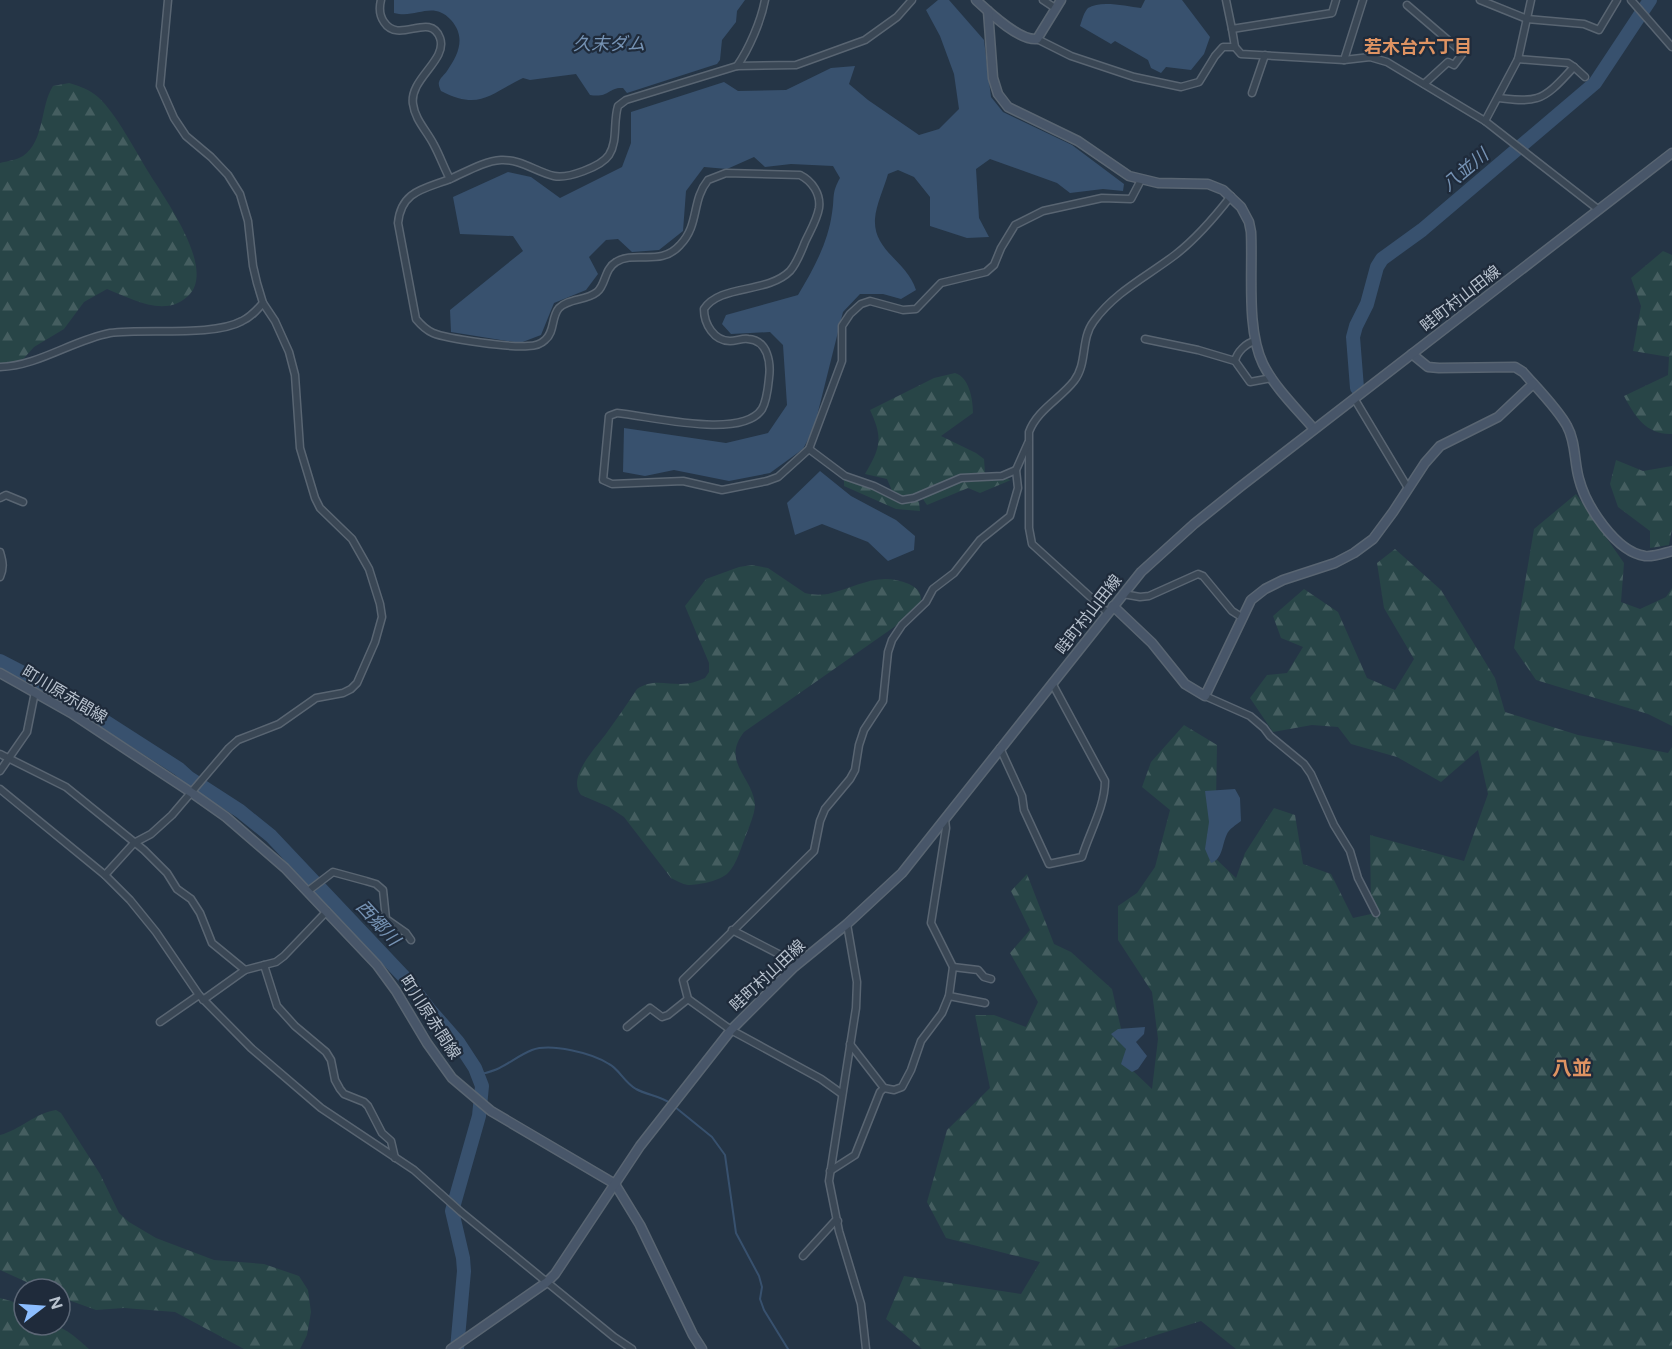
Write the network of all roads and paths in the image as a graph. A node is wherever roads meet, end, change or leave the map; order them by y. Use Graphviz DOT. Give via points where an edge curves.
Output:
graph roads {
  1 [pos="168,0"];
  2 [pos="381,0"];
  3 [pos="765,0"];
  4 [pos="912,0"];
  5 [pos="976,0"];
  6 [pos="1043,0"];
  7 [pos="1061,0"];
  8 [pos="1226,0"];
  9 [pos="1336,0"];
  10 [pos="1363,0"];
  11 [pos="1480,0"];
  12 [pos="1531,0"];
  13 [pos="1617,0"];
  14 [pos="1631,0"];
  15 [pos="1407,5"];
  16 [pos="1055,8"];
  17 [pos="988,11"];
  18 [pos="1527,19"];
  19 [pos="1232,30"];
  20 [pos="1037,39"];
  21 [pos="1672,46"];
  22 [pos="1235,47"];
  23 [pos="1265,56"];
  24 [pos="1518,59"];
  25 [pos="1344,60"];
  26 [pos="737,66"];
  27 [pos="1574,67"];
  28 [pos="1586,77"];
  29 [pos="1424,84"];
  30 [pos="1252,93"];
  31 [pos="1497,98"];
  32 [pos="1485,122"];
  33 [pos="1672,153"];
  34 [pos="450,179"];
  35 [pos="1141,180"];
  36 [pos="1231,196"];
  37 [pos="1599,210"];
  38 [pos="263,303"];
  39 [pos="1145,339"];
  40 [pos="1255,341"];
  41 [pos="1412,354"];
  42 [pos="1235,361"];
  43 [pos="0,367"];
  44 [pos="1272,378"];
  45 [pos="1533,384"];
  46 [pos="1354,398"];
  47 [pos="1314,429"];
  48 [pos="1028,443"];
  49 [pos="809,449"];
  50 [pos="1016,470"];
  51 [pos="1408,488"];
  52 [pos="0,498"];
  53 [pos="23,502"];
  54 [pos="1672,551"];
  55 [pos="0,552"];
  56 [pos="0,577"];
  57 [pos="1123,594"];
  58 [pos="1110,609"];
  59 [pos="1243,618"];
  60 [pos="0,673"];
  61 [pos="1052,683"];
  62 [pos="34,692"];
  63 [pos="1205,696"];
  64 [pos="1000,748"];
  65 [pos="0,754"];
  66 [pos="9,757"];
  67 [pos="0,771"];
  68 [pos="0,789"];
  69 [pos="194,789"];
  70 [pos="945,820"];
  71 [pos="134,843"];
  72 [pos="105,875"];
  73 [pos="308,891"];
  74 [pos="327,911"];
  75 [pos="1376,913"];
  76 [pos="847,924"];
  77 [pos="732,930"];
  78 [pos="411,940"];
  79 [pos="798,964"];
  80 [pos="264,965"];
  81 [pos="953,967"];
  82 [pos="245,970"];
  83 [pos="991,979"];
  84 [pos="949,996"];
  85 [pos="201,997"];
  86 [pos="688,999"];
  87 [pos="985,1003"];
  88 [pos="160,1022"];
  89 [pos="627,1028"];
  90 [pos="731,1030"];
  91 [pos="850,1044"];
  92 [pos="884,1088"];
  93 [pos="842,1094"];
  94 [pos="395,1158"];
  95 [pos="830,1171"];
  96 [pos="615,1184"];
  97 [pos="838,1221"];
  98 [pos="803,1256"];
  99 [pos="547,1282"];
  100 [pos="451,1349"];
  101 [pos="632,1349"];
  102 [pos="702,1349"];
  103 [pos="866,1349"];
  1 -- 38 [label="street" via="159,87 186,136 212,157 240,194"];
  2 -- 34 [label="street" via="380,14 392,30 406,32 430,27 440,37 440,53 417,83 412,105"];
  3 -- 26 [label="street"];
  4 -- 26 [label="street" via="897,17 865,40 796,65"];
  5 -- 17 [label="main road"];
  6 -- 16 [label="street"];
  7 -- 16 [label="main road"];
  8 -- 19 [label="street"];
  9 -- 19 [label="street" via="1332,13"];
  10 -- 25 [label="street"];
  11 -- 18 [label="street"];
  12 -- 18 [label="street"];
  13 -- 18 [label="street" via="1599,30 1584,24"];
  14 -- 21 [label="street"];
  15 -- 29 [label="street" via="1463,53 1454,65 1448,62"];
  16 -- 20 [label="main road"];
  17 -- 20 [label="main road" via="1027,39"];
  17 -- 35 [label="main road" via="993,78 1008,107 1078,141"];
  18 -- 24 [label="street"];
  19 -- 22 [label="street"];
  20 -- 22 [label="street" via="1071,56 1134,77 1181,87 1199,82 1223,47"];
  22 -- 23 [label="street" via="1241,54"];
  23 -- 25 [label="street"];
  23 -- 30 [label="street"];
  24 -- 27 [label="street" via="1568,63"];
  24 -- 31 [label="street"];
  25 -- 29 [label="street" via="1370,57"];
  26 -- 34 [label="street" via="626,100 618,106 614,144 608,157 587,170 557,177 525,164 498,160"];
  27 -- 28 [label="street"];
  27 -- 31 [label="street" via="1538,98"];
  29 -- 32 [label="street"];
  31 -- 32 [label="street"];
  32 -- 37 [label="street"];
  33 -- 37 [label="main road, 畦町村山田線"];
  34 -- 49 [label="street" via="405,199 399,212 416,319 434,333 447,337 528,346 547,339 557,309 599,291 610,266 627,258 656,258 678,248 691,231 698,198 708,180 726,173 800,175 809,179 819,206 791,270 768,284 712,300 704,309 706,323 717,336 725,341 748,339 765,349 770,369 763,407 756,416 736,424 700,425 617,413 609,416 603,480 612,484 682,481 722,490 778,477"];
  35 -- 36 [label="main road" via="1208,184"];
  35 -- 49 [label="street" via="1131,199 1072,203 1042,211 1015,225 994,265 986,272 941,283 916,309 903,310 870,301 861,304 842,326 842,361"];
  36 -- 40 [label="main road" via="1246,215 1251,232"];
  36 -- 48 [label="street" via="1200,233 1161,266 1126,288 1093,322 1079,374 1033,423"];
  37 -- 41 [label="main road, 畦町村山田線"];
  38 -- 43 [label="street" via="232,325 110,333 30,361"];
  38 -- 69 [label="street" via="284,342 295,375 300,448 315,498 352,539 369,569 382,616 375,642 351,689 316,698 279,724 238,740"];
  39 -- 42 [label="street"];
  40 -- 42 [label="street" via="1248,343"];
  40 -- 44 [label="main road"];
  41 -- 45 [label="main road" via="1428,367 1515,367"];
  41 -- 46 [label="main road, 畦町村山田線"];
  42 -- 44 [label="street" via="1250,382"];
  44 -- 47 [label="main road"];
  45 -- 51 [label="main road" via="1498,417 1440,446"];
  45 -- 54 [label="main road" via="1566,424 1580,482 1600,521 1635,553 1647,556"];
  46 -- 47 [label="main road, 畦町村山田線"];
  46 -- 51 [label="street"];
  47 -- 57 [label="main road, 畦町村山田線" via="1194,524 1141,572"];
  48 -- 50 [label="street"];
  48 -- 58 [label="street" via="1032,544"];
  49 -- 50 [label="street" via="845,476 902,500 961,478 1002,476"];
  50 -- 77 [label="street" via="1018,488 1010,516 933,589 892,640 883,700 864,730 855,770 825,809 814,851"];
  51 -- 59 [label="main road" via="1373,539 1335,563 1265,589 1251,600"];
  52 -- 53 [label="street" via="6,495"];
  55 -- 56 [label="street"];
  57 -- 58 [label="main road, 畦町村山田線"];
  57 -- 59 [label="street" via="1149,596 1198,574"];
  58 -- 61 [label="main road, 畦町村山田線"];
  58 -- 63 [label="main road" via="1152,643 1185,684"];
  59 -- 63 [label="main road"];
  60 -- 62 [label="main road, 町川原赤間線"];
  61 -- 64 [label="main road, 畦町村山田線"];
  61 -- 64 [label="street" via="1106,781 1097,822 1082,857 1049,864"];
  62 -- 66 [label="street" via="27,732"];
  62 -- 69 [label="main road, 町川原赤間線"];
  63 -- 75 [label="street" via="1250,716 1304,764 1350,851 1358,878"];
  64 -- 70 [label="main road, 畦町村山田線"];
  65 -- 66 [label="street"];
  66 -- 67 [label="street"];
  66 -- 71 [label="street" via="66,787"];
  68 -- 72 [label="street"];
  69 -- 71 [label="street" via="151,834"];
  69 -- 73 [label="main road, 町川原赤間線" via="259,843"];
  70 -- 76 [label="main road, 畦町村山田線" via="902,873"];
  70 -- 81 [label="street" via="931,923"];
  71 -- 72 [label="street"];
  71 -- 82 [label="street" via="191,899 212,943"];
  72 -- 85 [label="street" via="146,919"];
  73 -- 74 [label="main road, 町川原赤間線"];
  73 -- 78 [label="street" via="333,872 376,884 383,890 386,919"];
  74 -- 80 [label="street" via="291,950 276,962"];
  74 -- 96 [label="main road, 町川原赤間線" via="388,978 452,1078 491,1111"];
  76 -- 79 [label="main road, 畦町村山田線"];
  76 -- 91 [label="street" via="857,982"];
  77 -- 79 [label="street"];
  77 -- 86 [label="street" via="683,980"];
  79 -- 90 [label="main road, 畦町村山田線"];
  80 -- 82 [label="street"];
  80 -- 94 [label="street" via="277,1006 326,1052 344,1094 368,1106 382,1133 391,1140"];
  81 -- 83 [label="street" via="978,970"];
  81 -- 84 [label="street"];
  82 -- 85 [label="street"];
  84 -- 87 [label="street"];
  84 -- 92 [label="street" via="942,1013 921,1041 902,1087"];
  85 -- 88 [label="street"];
  85 -- 94 [label="street" via="251,1048 321,1108"];
  86 -- 89 [label="street" via="662,1017 650,1008"];
  86 -- 90 [label="street"];
  90 -- 93 [label="street"];
  90 -- 96 [label="main road, 畦町村山田線"];
  91 -- 92 [label="street"];
  91 -- 93 [label="street"];
  92 -- 95 [label="street" via="855,1155"];
  93 -- 95 [label="street"];
  94 -- 99 [label="street"];
  95 -- 97 [label="street" via="830,1190"];
  96 -- 99 [label="main road, 畦町村山田線"];
  96 -- 102 [label="main road, 町川原赤間線"];
  97 -- 98 [label="street"];
  97 -- 103 [label="street" via="861,1304"];
  99 -- 100 [label="main road, 畦町村山田線"];
  99 -- 101 [label="street"];
}
